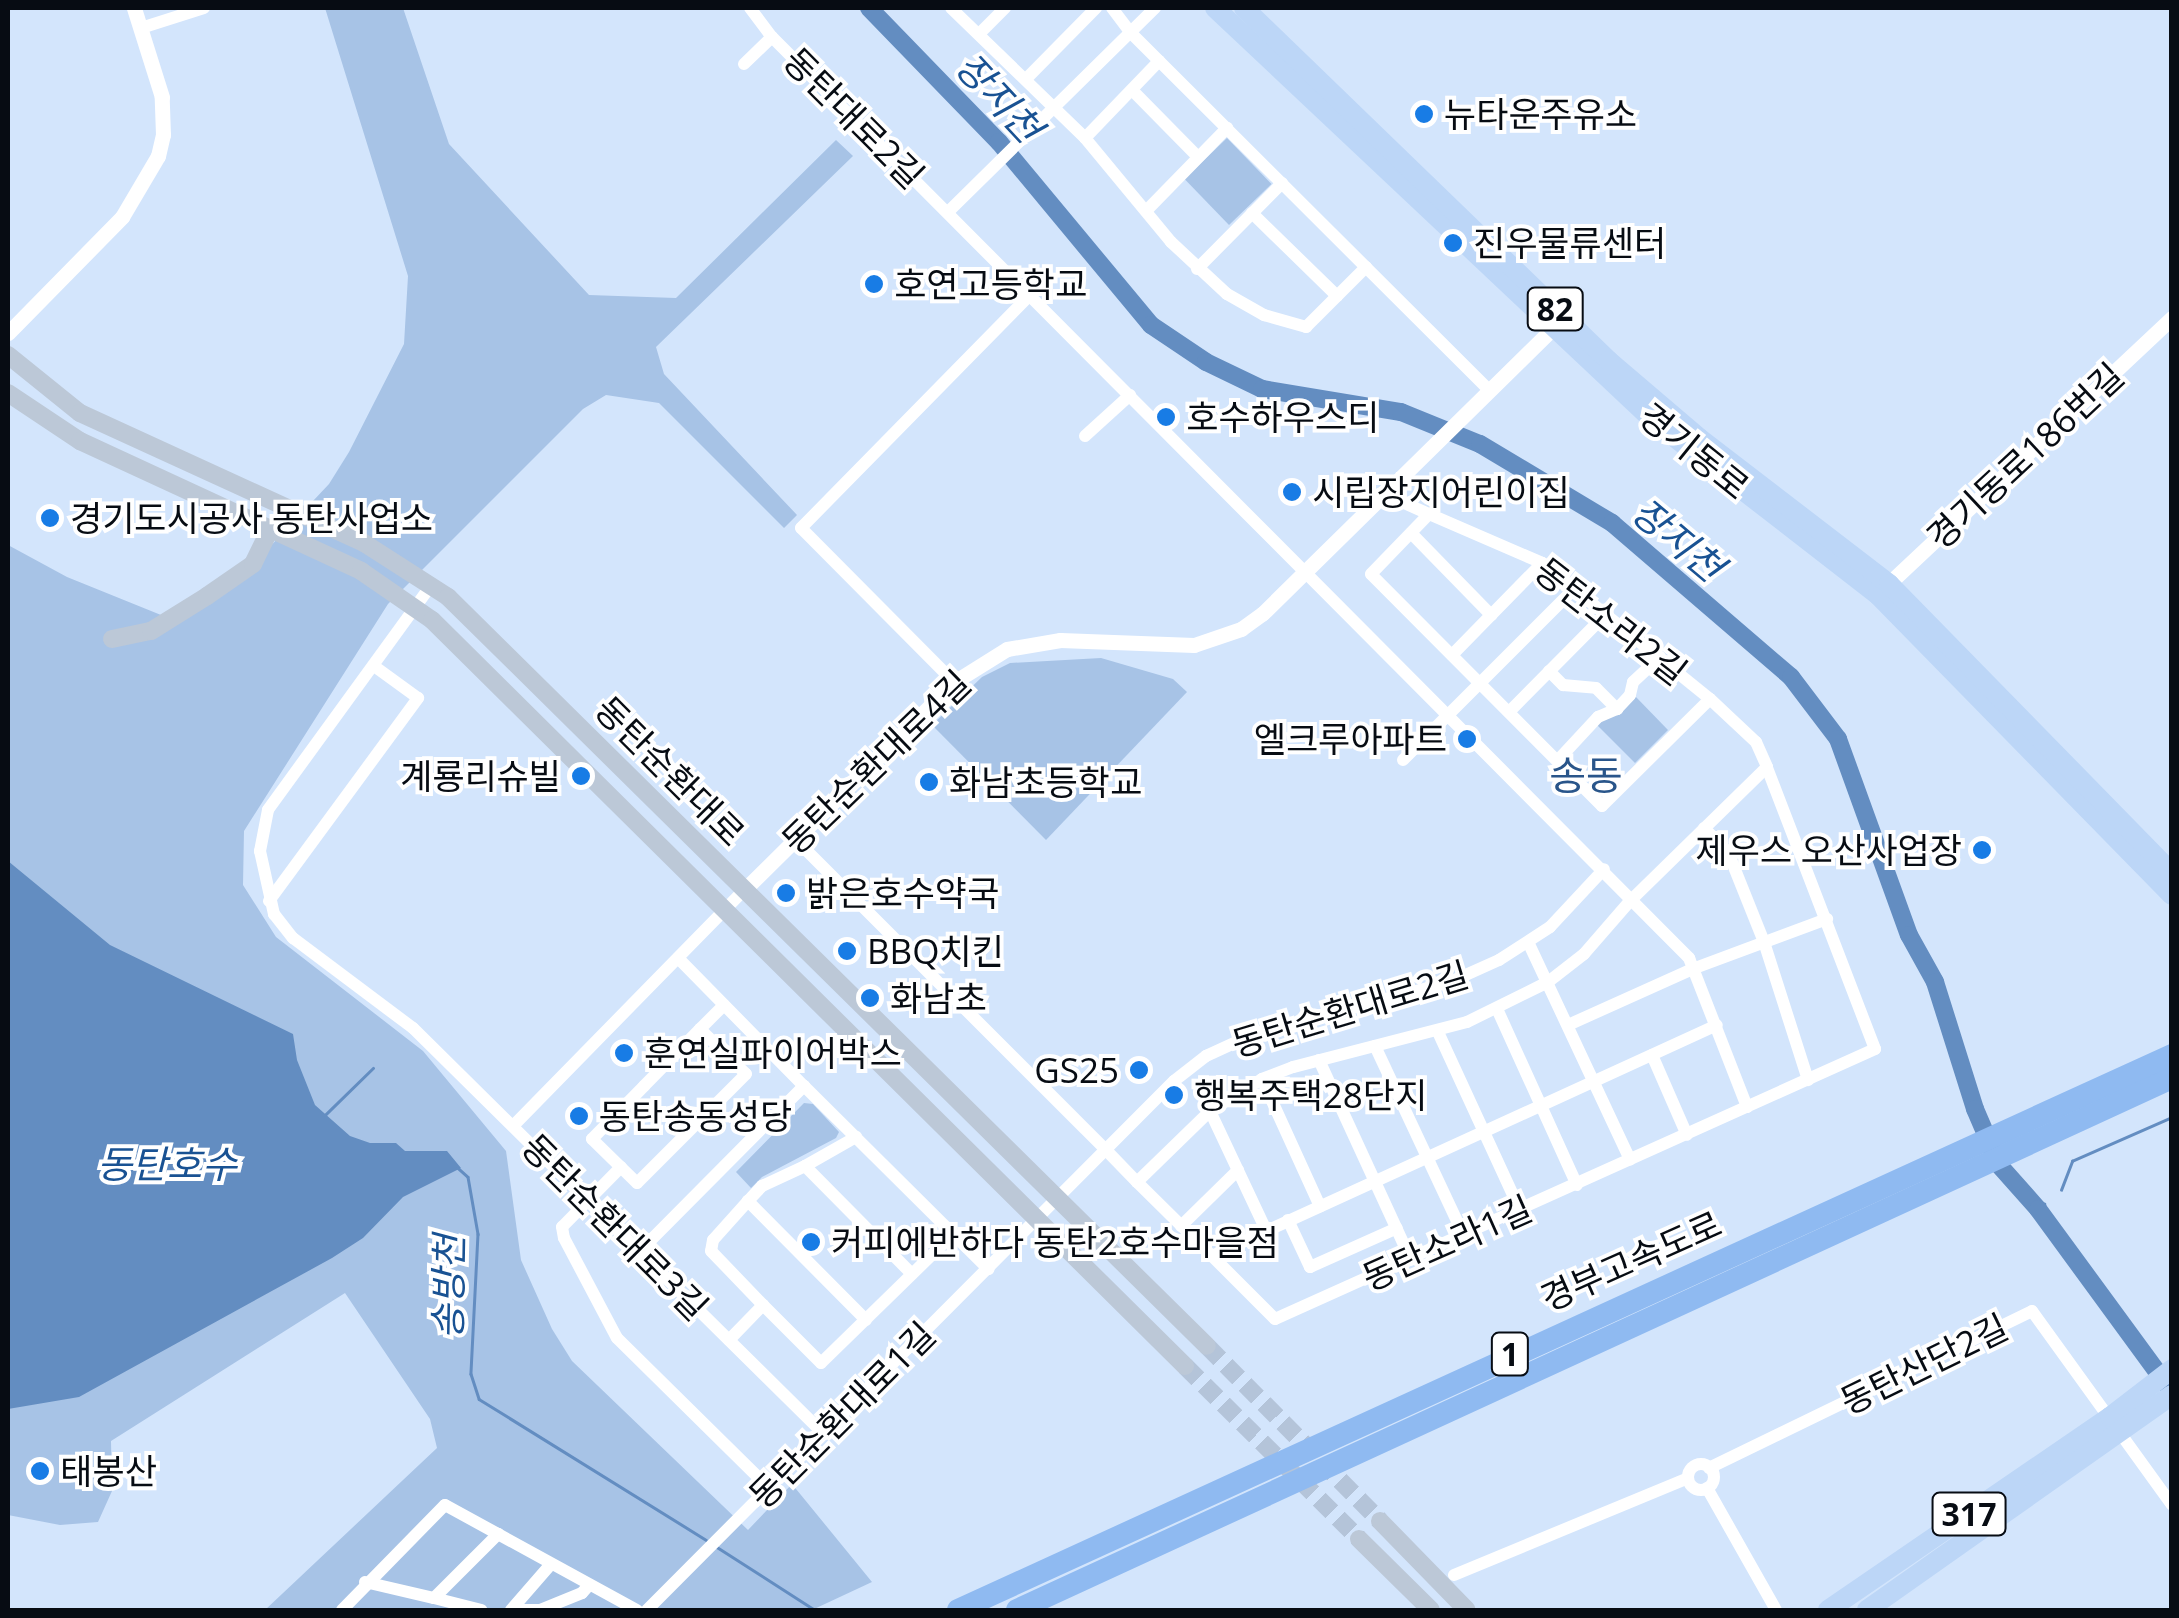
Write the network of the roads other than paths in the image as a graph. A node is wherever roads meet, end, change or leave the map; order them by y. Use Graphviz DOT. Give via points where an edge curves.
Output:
graph roads {
  1 [pos="134,8"];
  2 [pos="204,8"];
  3 [pos="750,8"];
  4 [pos="952,8"];
  5 [pos="1006,8"];
  6 [pos="1096,8"];
  7 [pos="1112,8"];
  8 [pos="1155,8"];
  9 [pos="1215,8"];
  10 [pos="1244,8"];
  11 [pos="140,28"];
  12 [pos="1130,32"];
  13 [pos="979,34"];
  14 [pos="772,38"];
  15 [pos="1160,61"];
  16 [pos="744,64"];
  17 [pos="1026,79"];
  18 [pos="1132,90"];
  19 [pos="1054,107"];
  20 [pos="1227,128"];
  21 [pos="1086,138"];
  22 [pos="1198,157"];
  23 [pos="1282,183"];
  24 [pos="1147,210"];
  25 [pos="948,212"];
  26 [pos="1252,214"];
  27 [pos="1366,267"];
  28 [pos="1197,269"];
  29 [pos="1030,295"];
  30 [pos="1337,296"];
  31 [pos="2172,318"];
  32 [pos="1557,323"];
  33 [pos="8,333"];
  34 [pos="8,355"];
  35 [pos="1489,390"];
  36 [pos="8,393"];
  37 [pos="1130,394"];
  38 [pos="1085,436"];
  39 [pos="1384,494"];
  40 [pos="1429,514"];
  41 [pos="270,529"];
  42 [pos="1411,533"];
  43 [pos="1542,564"];
  44 [pos="1306,571"];
  45 [pos="432,584"];
  46 [pos="1576,588"];
  47 [pos="1884,589"];
  48 [pos="416,608"];
  49 [pos="1607,613"];
  50 [pos="1491,615"];
  51 [pos="112,639"];
  52 [pos="1452,655"];
  53 [pos="1660,657"];
  54 [pos="374,666"];
  55 [pos="1549,671"];
  56 [pos="954,682"];
  57 [pos="1480,684"];
  58 [pos="1710,699"];
  59 [pos="1617,709"];
  60 [pos="1509,712"];
  61 [pos="1450,714"];
  62 [pos="1403,760"];
  63 [pos="1558,760"];
  64 [pos="1767,767"];
  65 [pos="1704,828"];
  66 [pos="795,840"];
  67 [pos="704,852"];
  68 [pos="1604,868"];
  69 [pos="685,870"];
  70 [pos="2172,873"];
  71 [pos="744,890"];
  72 [pos="2172,894"];
  73 [pos="269,901"];
  74 [pos="1630,902"];
  75 [pos="724,910"];
  76 [pos="1827,919"];
  77 [pos="1764,942"];
  78 [pos="1529,944"];
  79 [pos="771,956"];
  80 [pos="678,958"];
  81 [pos="1695,968"];
  82 [pos="1548,982"];
  83 [pos="853,998"];
  84 [pos="724,1005"];
  85 [pos="1498,1011"];
  86 [pos="1716,1025"];
  87 [pos="1568,1026"];
  88 [pos="700,1028"];
  89 [pos="1438,1032"];
  90 [pos="1375,1046"];
  91 [pos="1652,1054"];
  92 [pos="2172,1055"];
  93 [pos="1319,1060"];
  94 [pos="2172,1078"];
  95 [pos="1262,1080"];
  96 [pos="1808,1080"];
  97 [pos="1594,1081"];
  98 [pos="804,1086"];
  99 [pos="1541,1105"];
  100 [pos="1747,1107"];
  101 [pos="1210,1111"];
  102 [pos="513,1126"];
  103 [pos="1484,1131"];
  104 [pos="1687,1134"];
  105 [pos="856,1137"];
  106 [pos="2017,1138"];
  107 [pos="1106,1150"];
  108 [pos="1427,1157"];
  109 [pos="1630,1160"];
  110 [pos="1961,1164"];
  111 [pos="805,1166"];
  112 [pos="621,1167"];
  113 [pos="1238,1170"];
  114 [pos="1375,1181"];
  115 [pos="1137,1182"];
  116 [pos="1577,1184"];
  117 [pos="1058,1199"];
  118 [pos="588,1201"];
  119 [pos="748,1201"];
  120 [pos="1320,1206"];
  121 [pos="1520,1210"];
  122 [pos="1037,1220"];
  123 [pos="1288,1220"];
  124 [pos="1182,1226"];
  125 [pos="1396,1228"];
  126 [pos="1266,1230"];
  127 [pos="953,1234"];
  128 [pos="1464,1236"];
  129 [pos="640,1252"];
  130 [pos="1212,1256"];
  131 [pos="1411,1260"];
  132 [pos="988,1268"];
  133 [pos="912,1274"];
  134 [pos="763,1305"];
  135 [pos="866,1320"];
  136 [pos="729,1340"];
  137 [pos="1207,1346"];
  138 [pos="1185,1366"];
  139 [pos="2172,1370"];
  140 [pos="2172,1395"];
  141 [pos="2138,1408"];
  142 [pos="2115,1426"];
  143 [pos="824,1434"];
  144 [pos="1710,1468"];
  145 [pos="1688,1478"];
  146 [pos="769,1488"];
  147 [pos="1706,1488"];
  148 [pos="2172,1505"];
  149 [pos="1380,1521"];
  150 [pos="498,1534"];
  151 [pos="1359,1539"];
  152 [pos="551,1564"];
  153 [pos="1454,1576"];
  154 [pos="365,1582"];
  155 [pos="589,1585"];
  156 [pos="434,1598"];
  157 [pos="342,1610"];
  158 [pos="481,1610"];
  159 [pos="512,1610"];
  160 [pos="638,1610"];
  161 [pos="647,1610"];
  162 [pos="958,1610"];
  163 [pos="1017,1610"];
  164 [pos="1431,1610"];
  165 [pos="1467,1610"];
  166 [pos="1776,1610"];
  167 [pos="1828,1610"];
  168 [pos="1867,1610"];
  1 -- 11 [label="street"];
  2 -- 11 [label="street"];
  3 -- 14 [label="street, 동탄대로2길"];
  4 -- 13 [label="street"];
  5 -- 13 [label="street"];
  6 -- 17 [label="street"];
  7 -- 12 [label="street"];
  8 -- 12 [label="street, 동탄대로2길"];
  9 -- 32 [label="main road, 경기동로 / 82"];
  10 -- 32 [label="main road, 경기동로 / 82"];
  11 -- 33 [label="street" via="164,115 150,175 122,216"];
  12 -- 15 [label="street"];
  12 -- 19 [label="street, 동탄대로2길"];
  13 -- 17 [label="street"];
  14 -- 16 [label="street"];
  14 -- 25 [label="street, 동탄대로2길"];
  15 -- 18 [label="street"];
  15 -- 20 [label="street"];
  17 -- 19 [label="street"];
  18 -- 21 [label="street"];
  18 -- 22 [label="street"];
  19 -- 21 [label="street"];
  19 -- 25 [label="street, 동탄대로2길"];
  20 -- 22 [label="street"];
  20 -- 23 [label="street"];
  21 -- 24 [label="street"];
  22 -- 24 [label="street"];
  23 -- 26 [label="street"];
  23 -- 27 [label="street"];
  24 -- 28 [label="street"];
  25 -- 29 [label="street"];
  26 -- 28 [label="street"];
  26 -- 30 [label="street"];
  27 -- 30 [label="street"];
  27 -- 35 [label="street"];
  28 -- 30 [label="street" via="1227,294 1289,324 1306,327"];
  29 -- 37 [label="street"];
  29 -- 56 [label="street" via="801,528"];
  31 -- 47 [label="street, 경기동로186번길"];
  32 -- 35 [label="street, 동탄순환대로4길"];
  32 -- 47 [label="main road, 경기동로 / 82" via="1655,422"];
  34 -- 45 [label="main road, 동탄순환대로" via="80,413 364,543"];
  35 -- 39 [label="street, 동탄순환대로4길"];
  36 -- 41 [label="main road, 동탄순환대로" via="94,448"];
  37 -- 38 [label="street"];
  37 -- 44 [label="street"];
  39 -- 40 [label="street"];
  39 -- 44 [label="street, 동탄순환대로4길"];
  40 -- 42 [label="street, 동탄소라2길"];
  40 -- 43 [label="street, 동탄소라2길"];
  41 -- 48 [label="main road, 동탄순환대로" via="361,572"];
  41 -- 51 [label="main road" via="252,564 208,596 151,631"];
  42 -- 50 [label="street"];
  42 -- 52 [label="street, 동탄소라2길" via="1371,574"];
  43 -- 46 [label="street, 동탄소라2길"];
  43 -- 50 [label="street"];
  44 -- 56 [label="street, 동탄순환대로4길" via="1262,614 1222,638 1168,646 1033,642 1007,649"];
  44 -- 61 [label="street"];
  45 -- 48 [label="street"];
  45 -- 67 [label="main road, 동탄순환대로"];
  46 -- 49 [label="street, 동탄소라2길"];
  46 -- 57 [label="street"];
  47 -- 70 [label="main road, 경기동로 / 82"];
  47 -- 72 [label="main road, 경기동로 / 82"];
  48 -- 54 [label="street"];
  48 -- 69 [label="main road, 동탄순환대로"];
  49 -- 53 [label="street, 동탄소라2길"];
  49 -- 55 [label="street"];
  50 -- 52 [label="street"];
  52 -- 57 [label="street, 동탄소라2길"];
  53 -- 58 [label="street, 동탄소라2길"];
  53 -- 59 [label="street"];
  54 -- 73 [label="street" via="268,810 260,851"];
  54 -- 73 [label="street" via="418,698"];
  55 -- 59 [label="street" via="1564,685 1596,688"];
  55 -- 60 [label="street"];
  56 -- 66 [label="street, 동탄순환대로4길"];
  57 -- 60 [label="street, 동탄소라2길"];
  57 -- 61 [label="street"];
  58 -- 63 [label="street, 동탄소라2길" via="1602,806"];
  58 -- 64 [label="street, 동탄소라1길" via="1756,742"];
  59 -- 63 [label="street" via="1598,717"];
  60 -- 63 [label="street, 동탄소라2길"];
  61 -- 62 [label="street"];
  61 -- 68 [label="street"];
  64 -- 65 [label="street"];
  64 -- 76 [label="street, 동탄소라1길"];
  65 -- 74 [label="street"];
  65 -- 77 [label="street" via="1728,852"];
  66 -- 71 [label="street, 동탄순환대로4길"];
  66 -- 107 [label="street, 동탄소라1길"];
  67 -- 69 [label="main road" via="704,866"];
  67 -- 71 [label="main road, 동탄순환대로"];
  68 -- 74 [label="street"];
  68 -- 78 [label="street, 동탄순환대로2길"];
  69 -- 75 [label="main road, 동탄순환대로"];
  71 -- 75 [label="street, 동탄순환대로3길"];
  71 -- 83 [label="main road, 동탄순환대로"];
  73 -- 102 [label="street" via="293,938 413,1028"];
  74 -- 81 [label="street"];
  74 -- 82 [label="street" via="1584,954"];
  75 -- 79 [label="main road, 동탄순환대로"];
  75 -- 80 [label="street, 동탄순환대로3길"];
  76 -- 77 [label="street"];
  76 -- 96 [label="street, 동탄소라1길" via="1874,1050"];
  77 -- 81 [label="street"];
  77 -- 96 [label="street"];
  78 -- 82 [label="street"];
  78 -- 107 [label="street, 동탄순환대로2길" via="1450,982 1230,1044 1174,1080"];
  79 -- 83 [label="main road" via="781,938"];
  79 -- 122 [label="main road, 동탄순환대로"];
  80 -- 84 [label="street"];
  80 -- 102 [label="street, 동탄순환대로3길"];
  81 -- 86 [label="street"];
  81 -- 87 [label="street"];
  82 -- 85 [label="street"];
  82 -- 87 [label="street"];
  83 -- 117 [label="main road, 동탄순환대로"];
  84 -- 88 [label="street"];
  84 -- 98 [label="street"];
  85 -- 89 [label="street"];
  85 -- 99 [label="street"];
  86 -- 91 [label="street"];
  86 -- 100 [label="street"];
  87 -- 97 [label="street"];
  88 -- 112 [label="street" via="592,1139"];
  88 -- 112 [label="street" via="746,1074 637,1183"];
  89 -- 90 [label="street"];
  89 -- 103 [label="street"];
  90 -- 93 [label="street"];
  90 -- 108 [label="street"];
  91 -- 97 [label="street"];
  91 -- 104 [label="street"];
  92 -- 106 [label="highway, 경부고속도로 / 1"];
  93 -- 95 [label="street"];
  93 -- 114 [label="street"];
  94 -- 106 [label="highway, 경부고속도로 / 1"];
  95 -- 101 [label="street"];
  95 -- 120 [label="street"];
  96 -- 100 [label="street, 동탄소라1길"];
  97 -- 99 [label="street"];
  97 -- 109 [label="street"];
  98 -- 105 [label="street"];
  98 -- 129 [label="street"];
  99 -- 103 [label="street"];
  99 -- 116 [label="street"];
  100 -- 104 [label="street, 동탄소라1길"];
  101 -- 113 [label="street"];
  101 -- 115 [label="street"];
  102 -- 118 [label="street, 동탄순환대로3길"];
  103 -- 108 [label="street"];
  103 -- 121 [label="street"];
  104 -- 109 [label="street, 동탄소라1길"];
  105 -- 111 [label="street"];
  105 -- 127 [label="street"];
  106 -- 110 [label="highway, 경부고속도로 / 1"];
  107 -- 115 [label="street, 동탄소라1길"];
  107 -- 117 [label="street, 동탄순환대로2길"];
  108 -- 114 [label="street"];
  108 -- 128 [label="street"];
  109 -- 116 [label="street, 동탄소라1길"];
  110 -- 162 [label="highway, 경부고속도로 / 1"];
  110 -- 163 [label="highway, 경부고속도로 / 1"];
  111 -- 119 [label="street" via="762,1186"];
  111 -- 133 [label="street"];
  112 -- 118 [label="street"];
  113 -- 124 [label="street"];
  113 -- 126 [label="street"];
  114 -- 120 [label="street"];
  114 -- 125 [label="street"];
  115 -- 124 [label="street, 동탄소라1길"];
  116 -- 121 [label="street, 동탄소라1길"];
  117 -- 122 [label="street, 동탄순환대로2길"];
  117 -- 137 [label="main road, 동탄순환대로"];
  118 -- 129 [label="street, 동탄순환대로3길"];
  118 -- 146 [label="street" via="562,1227 564,1238 616,1338"];
  119 -- 134 [label="street" via="711,1251"];
  119 -- 135 [label="street"];
  120 -- 123 [label="street"];
  121 -- 128 [label="street, 동탄소라1길"];
  122 -- 132 [label="street, 동탄순환대로1길"];
  122 -- 138 [label="main road, 동탄순환대로"];
  123 -- 125 [label="street" via="1310,1267"];
  123 -- 126 [label="street"];
  124 -- 130 [label="street, 동탄소라1길"];
  125 -- 131 [label="street"];
  126 -- 130 [label="street"];
  127 -- 132 [label="street"];
  127 -- 133 [label="street"];
  128 -- 131 [label="street, 동탄소라1길"];
  129 -- 136 [label="street, 동탄순환대로3길"];
  130 -- 131 [label="street, 동탄소라1길" via="1274,1319"];
  132 -- 143 [label="street, 동탄순환대로1길"];
  133 -- 135 [label="street"];
  134 -- 135 [label="street" via="821,1363"];
  134 -- 136 [label="street"];
  136 -- 143 [label="street, 동탄순환대로3길"];
  139 -- 141 [label="main road, 317"];
  140 -- 141 [label="main road, 317"];
  141 -- 142 [label="main road, 317"];
  142 -- 144 [label="street, 동탄산단2길" via="2032,1311"];
  142 -- 148 [label="street, 동탄산단2길"];
  142 -- 167 [label="main road, 317"];
  142 -- 168 [label="main road, 317"];
  143 -- 146 [label="street, 동탄순환대로1길"];
  144 -- 145 [label="street" via="1695,1466"];
  144 -- 147 [label="street"];
  145 -- 147 [label="street" via="1694,1488"];
  145 -- 153 [label="street"];
  146 -- 161 [label="street, 동탄순환대로1길"];
  147 -- 166 [label="street"];
  149 -- 165 [label="main road"];
  150 -- 152 [label="street"];
  150 -- 154 [label="street" via="445,1505"];
  150 -- 156 [label="street"];
  151 -- 164 [label="main road"];
  152 -- 155 [label="street"];
  152 -- 159 [label="street"];
  154 -- 156 [label="street"];
  154 -- 157 [label="street"];
  155 -- 159 [label="street" via="540,1610"];
  155 -- 160 [label="street"];
  156 -- 158 [label="street"];
}
